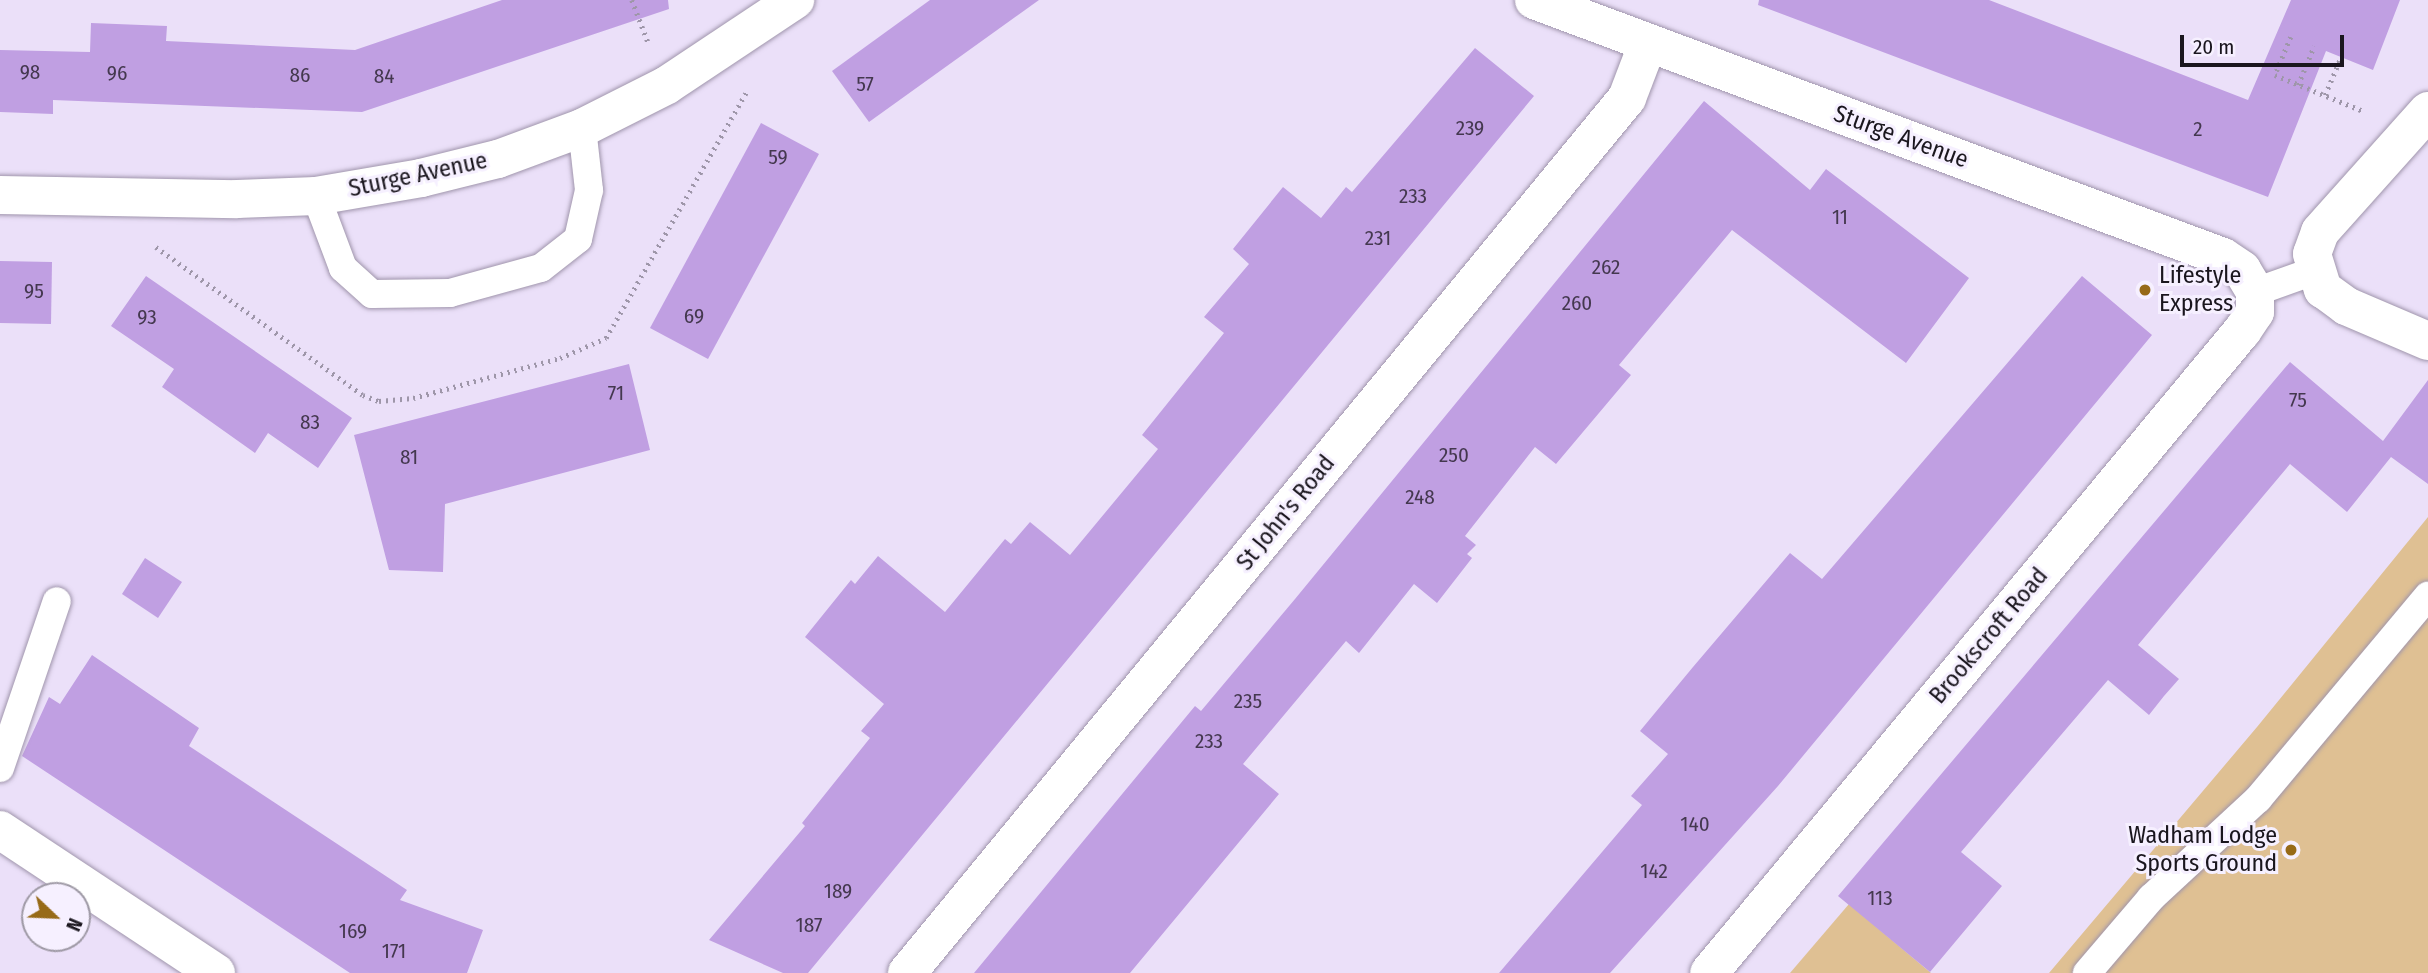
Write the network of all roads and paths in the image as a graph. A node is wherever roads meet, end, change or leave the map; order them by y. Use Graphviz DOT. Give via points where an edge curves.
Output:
graph roads {
  1 [pos="796,0"];
  2 [pos="1534,0"];
  3 [pos="2291,37"];
  4 [pos="1648,43"];
  5 [pos="2315,46"];
  6 [pos="2341,57"];
  7 [pos="2298,85"];
  8 [pos="2325,96"];
  9 [pos="2420,121"];
  10 [pos="582,128"];
  11 [pos="0,195"];
  12 [pos="316,195"];
  13 [pos="2314,271"];
  14 [pos="2255,292"];
  15 [pos="2428,341"];
  16 [pos="2428,596"];
  17 [pos="57,601"];
  18 [pos="0,768"];
  19 [pos="0,830"];
  20 [pos="216,973"];
  21 [pos="907,973"];
  22 [pos="1709,973"];
  23 [pos="2087,973"];
  1 -- 10 [label="street, Sturge Avenue" via="667,85"];
  2 -- 4 [label="street, Sturge Avenue"];
  3 -- 7 [label="path" via="2275,75"];
  4 -- 14 [label="street, Sturge Avenue" via="2223,257 2242,270"];
  4 -- 21 [label="street, St John's Road" via="1627,98"];
  5 -- 7 [label="path"];
  6 -- 8 [label="path"];
  7 -- 8 [label="path"];
  8 -- 9 [label="path"];
  9 -- 13 [label="street" via="2320,233 2312,254"];
  10 -- 12 [label="street, Sturge Avenue" via="433,175"];
  10 -- 12 [label="lane" via="589,190 578,239 541,268 450,293 372,293 343,268"];
  11 -- 12 [label="street, Sturge Avenue"];
  13 -- 14 [label="lane"];
  13 -- 15 [label="street" via="2323,289 2346,306"];
  14 -- 22 [label="street, Brookscroft Road" via="2255,312 2242,331"];
  16 -- 23 [label="lane" via="2258,800 2151,898"];
  17 -- 18 [label="lane"];
  19 -- 20 [label="street"];
}
